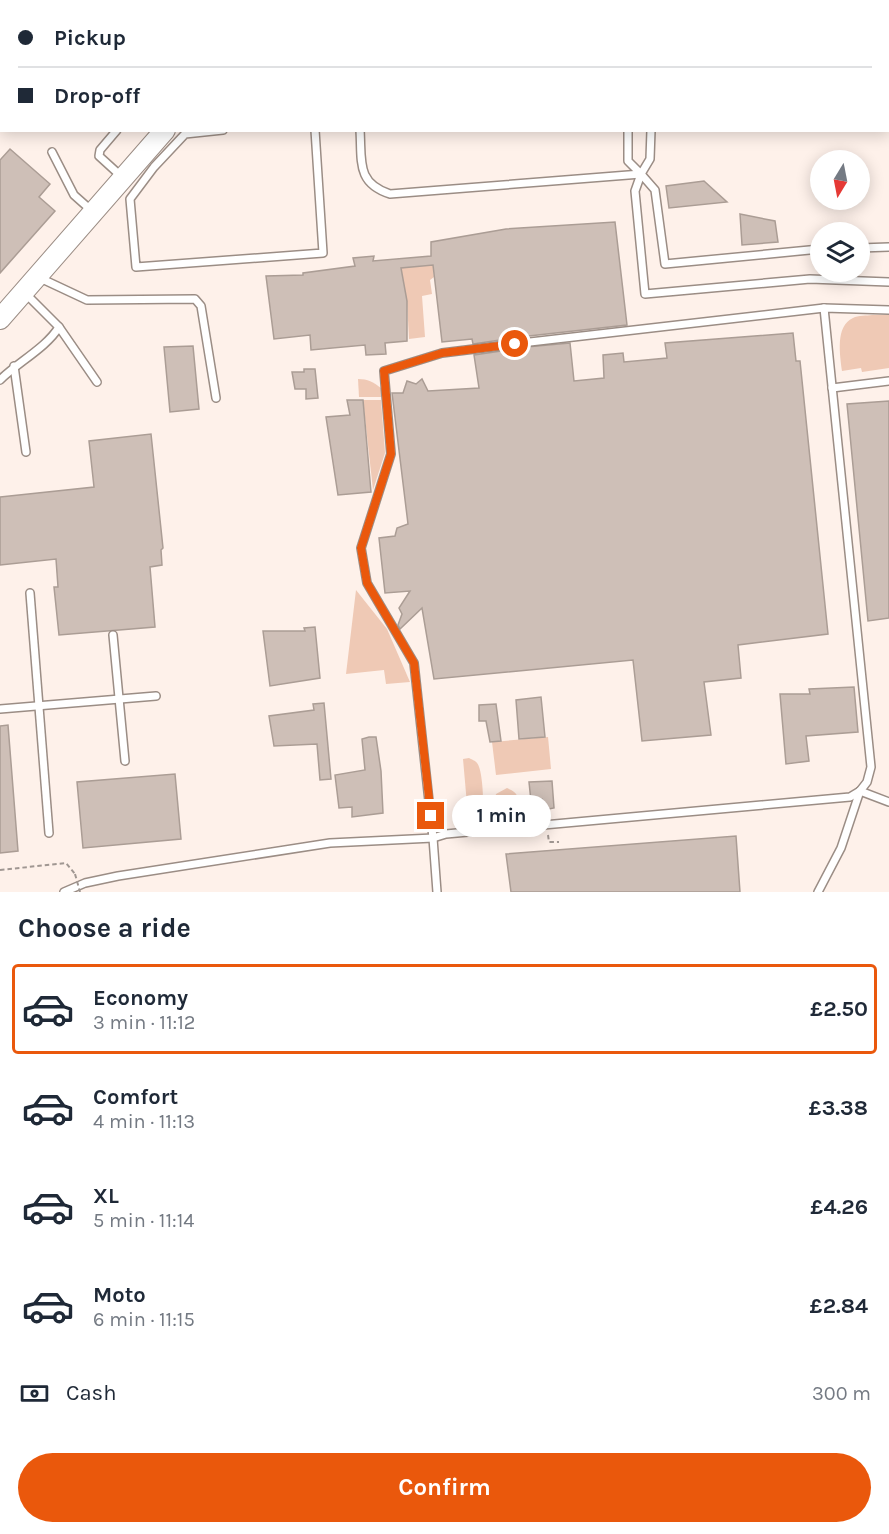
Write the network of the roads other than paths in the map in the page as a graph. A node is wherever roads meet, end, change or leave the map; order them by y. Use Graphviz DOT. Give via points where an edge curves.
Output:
graph roads {
  1 [pos="115,132"];
  2 [pos="163,132"];
  3 [pos="204,132"];
  4 [pos="315,132"];
  5 [pos="360,132"];
  6 [pos="628,132"];
  7 [pos="651,132"];
  8 [pos="52,152"];
  9 [pos="641,174"];
  10 [pos="123,179"];
  11 [pos="94,213"];
  12 [pos="889,247"];
  13 [pos="870,248"];
  14 [pos="810,250"];
  15 [pos="38,277"];
  16 [pos="889,282"];
  17 [pos="24,292"];
  18 [pos="824,308"];
  19 [pos="889,310"];
  20 [pos="0,319"];
  21 [pos="59,327"];
  22 [pos="530,342"];
  23 [pos="515,344"];
  24 [pos="14,366"];
  25 [pos="0,380"];
  26 [pos="889,381"];
  27 [pos="97,382"];
  28 [pos="832,388"];
  29 [pos="216,398"];
  30 [pos="26,452"];
  31 [pos="30,593"];
  32 [pos="113,635"];
  33 [pos="156,696"];
  34 [pos="118,699"];
  35 [pos="39,705"];
  36 [pos="0,708"];
  37 [pos="125,761"];
  38 [pos="861,791"];
  39 [pos="889,802"];
  40 [pos="49,833"];
  41 [pos="433,838"];
  42 [pos="64,892"];
  43 [pos="437,892"];
  44 [pos="818,892"];
  1 -- 10 [label="lane" via="99,156"];
  2 -- 10 [label="street"];
  3 -- 4 [label="lane" via="185,134 130,199 136,267 323,253"];
  5 -- 9 [label="lane" via="365,177 371,186 390,194"];
  6 -- 9 [label="lane" via="628,161"];
  7 -- 9 [label="lane" via="650,159"];
  8 -- 11 [label="lane" via="74,195"];
  9 -- 14 [label="lane" via="654,190 666,264"];
  9 -- 16 [label="lane" via="635,191 645,294 810,279"];
  10 -- 11 [label="street"];
  11 -- 15 [label="street"];
  12 -- 13 [label="lane"];
  15 -- 17 [label="street"];
  15 -- 29 [label="lane" via="87,300 195,299 201,306"];
  17 -- 20 [label="street"];
  17 -- 21 [label="lane"];
  18 -- 19 [label="lane"];
  18 -- 22 [label="lane"];
  18 -- 28 [label="lane"];
  21 -- 24 [label="lane"];
  21 -- 27 [label="lane"];
  23 -- 41 [label="lane" via="442,353 384,371 391,454 361,548 367,583 414,663"];
  24 -- 25 [label="lane"];
  24 -- 30 [label="lane"];
  26 -- 28 [label="lane"];
  28 -- 38 [label="lane" via="871,767"];
  31 -- 35 [label="lane"];
  32 -- 34 [label="lane"];
  33 -- 34 [label="lane"];
  34 -- 35 [label="lane"];
  34 -- 37 [label="lane"];
  35 -- 36 [label="lane"];
  35 -- 40 [label="lane"];
  38 -- 39 [label="lane"];
  38 -- 41 [label="lane" via="850,797"];
  38 -- 44 [label="lane" via="841,849"];
  41 -- 42 [label="lane" via="330,843 118,876"];
  41 -- 43 [label="lane"];
}
